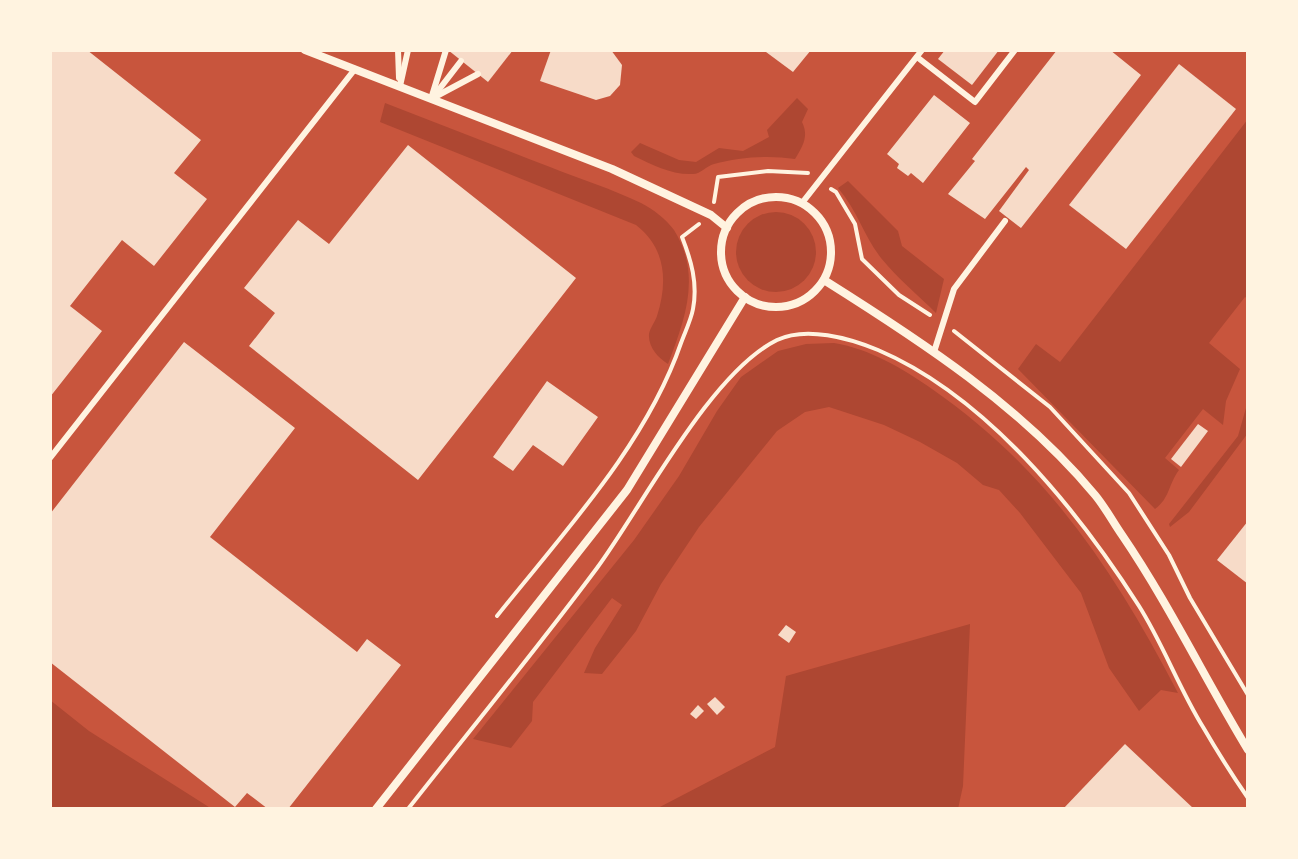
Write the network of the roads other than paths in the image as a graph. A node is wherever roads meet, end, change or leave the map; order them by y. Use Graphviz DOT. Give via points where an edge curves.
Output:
graph roads {
  1 [pos="305,50"];
  2 [pos="398,50"];
  3 [pos="408,50"];
  4 [pos="446,50"];
  5 [pos="1015,50"];
  6 [pos="919,53"];
  7 [pos="461,61"];
  8 [pos="355,69"];
  9 [pos="478,74"];
  10 [pos="400,86"];
  11 [pos="431,99"];
  12 [pos="802,203"];
  13 [pos="1005,221"];
  14 [pos="727,228"];
  15 [pos="824,280"];
  16 [pos="745,297"];
  17 [pos="934,352"];
  18 [pos="50,458"];
  19 [pos="1248,750"];
  20 [pos="376,809"];
  1 -- 8 [label="street"];
  2 -- 10 [label="lane"];
  3 -- 10 [label="lane"];
  4 -- 11 [label="lane"];
  5 -- 6 [label="lane" via="975,102"];
  6 -- 12 [label="lane"];
  7 -- 11 [label="lane"];
  8 -- 10 [label="street"];
  8 -- 18 [label="lane"];
  9 -- 11 [label="lane"];
  10 -- 11 [label="street"];
  11 -- 14 [label="street" via="612,169 711,215"];
  12 -- 14 [label="street" via="777,197 751,202"];
  12 -- 15 [label="street" via="827,229 831,255"];
  13 -- 17 [label="lane" via="954,289"];
  14 -- 16 [label="street" via="723,266"];
  15 -- 16 [label="street" via="797,303 779,307"];
  15 -- 17 [label="street"];
  16 -- 20 [label="street" via="627,490"];
  17 -- 19 [label="street" via="1029,427 1095,495 1155,583"];
}
